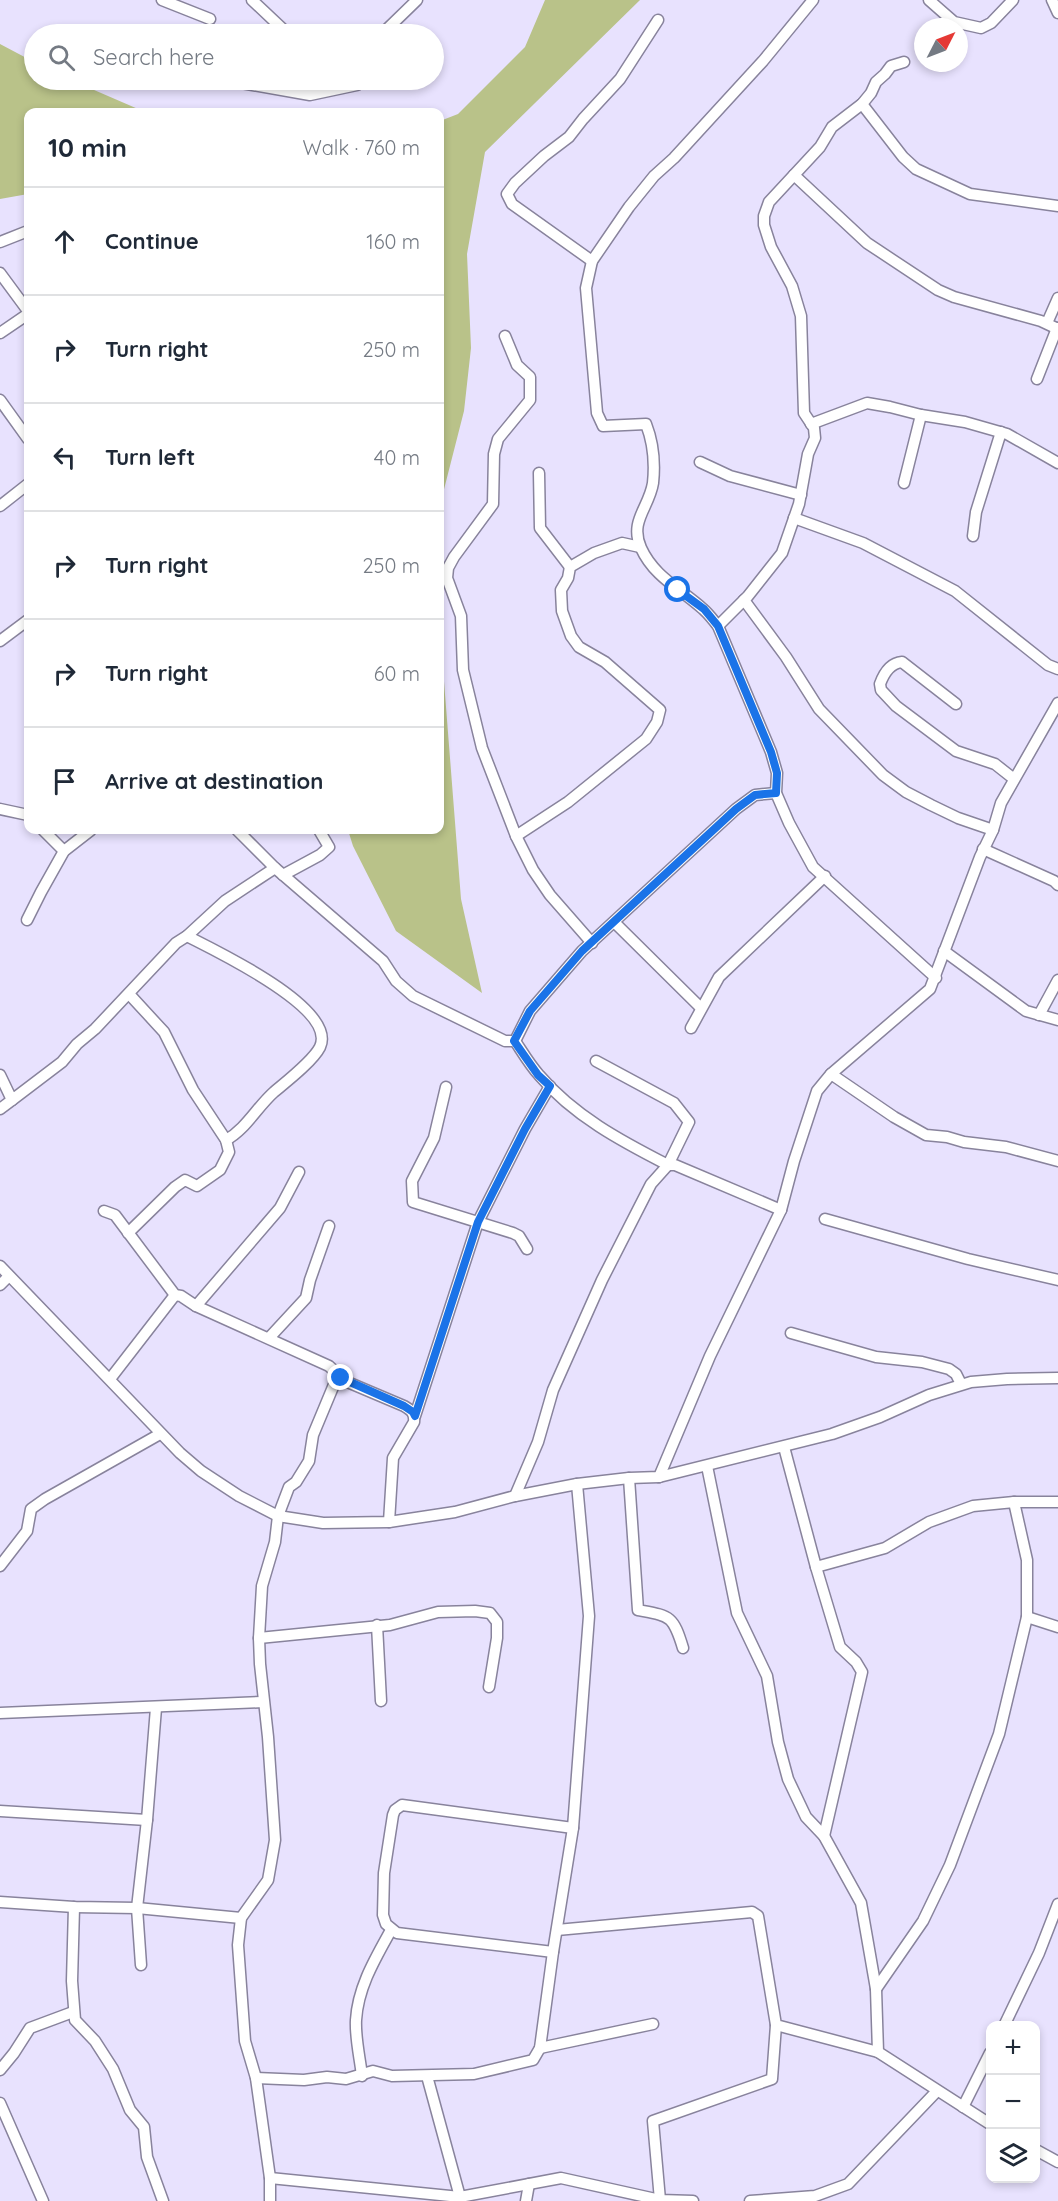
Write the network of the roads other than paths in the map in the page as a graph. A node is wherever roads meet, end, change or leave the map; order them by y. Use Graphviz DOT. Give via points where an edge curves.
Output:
graph roads {
  1 [pos="162,0"];
  2 [pos="252,0"];
  3 [pos="417,0"];
  4 [pos="813,0"];
  5 [pos="929,0"];
  6 [pos="1013,0"];
  7 [pos="1052,0"];
  8 [pos="1058,13"];
  9 [pos="210,19"];
  10 [pos="658,20"];
  11 [pos="277,24"];
  12 [pos="392,24"];
  13 [pos="904,62"];
  14 [pos="281,90"];
  15 [pos="334,90"];
  16 [pos="862,104"];
  17 [pos="794,175"];
  18 [pos="1058,206"];
  19 [pos="24,233"];
  20 [pos="0,242"];
  21 [pos="592,261"];
  22 [pos="0,273"];
  23 [pos="1058,298"];
  24 [pos="24,307"];
  25 [pos="24,316"];
  26 [pos="1054,327"];
  27 [pos="0,333"];
  28 [pos="505,336"];
  29 [pos="1037,379"];
  30 [pos="0,400"];
  31 [pos="921,415"];
  32 [pos="811,424"];
  33 [pos="1001,432"];
  34 [pos="24,433"];
  35 [pos="700,462"];
  36 [pos="1058,464"];
  37 [pos="539,473"];
  38 [pos="904,483"];
  39 [pos="24,487"];
  40 [pos="801,495"];
  41 [pos="0,506"];
  42 [pos="794,518"];
  43 [pos="973,536"];
  44 [pos="640,547"];
  45 [pos="570,567"];
  46 [pos="744,600"];
  47 [pos="24,623"];
  48 [pos="718,626"];
  49 [pos="0,641"];
  50 [pos="1058,669"];
  51 [pos="1058,703"];
  52 [pos="956,704"];
  53 [pos="1014,779"];
  54 [pos="776,793"];
  55 [pos="0,809"];
  56 [pos="24,814"];
  57 [pos="993,830"];
  58 [pos="47,834"];
  59 [pos="86,834"];
  60 [pos="241,834"];
  61 [pos="321,834"];
  62 [pos="516,836"];
  63 [pos="983,849"];
  64 [pos="64,851"];
  65 [pos="279,872"];
  66 [pos="825,876"];
  67 [pos="1058,885"];
  68 [pos="27,920"];
  69 [pos="614,922"];
  70 [pos="187,936"];
  71 [pos="592,942"];
  72 [pos="944,951"];
  73 [pos="936,978"];
  74 [pos="1058,980"];
  75 [pos="129,994"];
  76 [pos="701,1008"];
  77 [pos="1040,1015"];
  78 [pos="1058,1020"];
  79 [pos="691,1028"];
  80 [pos="514,1041"];
  81 [pos="596,1061"];
  82 [pos="831,1074"];
  83 [pos="0,1075"];
  84 [pos="550,1086"];
  85 [pos="446,1087"];
  86 [pos="12,1101"];
  87 [pos="0,1109"];
  88 [pos="225,1140"];
  89 [pos="1058,1161"];
  90 [pos="668,1165"];
  91 [pos="299,1172"];
  92 [pos="781,1210"];
  93 [pos="104,1211"];
  94 [pos="825,1220"];
  95 [pos="478,1222"];
  96 [pos="329,1226"];
  97 [pos="128,1233"];
  98 [pos="527,1249"];
  99 [pos="0,1266"];
  100 [pos="9,1276"];
  101 [pos="1058,1280"];
  102 [pos="0,1285"];
  103 [pos="175,1295"];
  104 [pos="196,1306"];
  105 [pos="791,1333"];
  106 [pos="269,1338"];
  107 [pos="338,1375"];
  108 [pos="1058,1378"];
  109 [pos="110,1379"];
  110 [pos="961,1384"];
  111 [pos="415,1416"];
  112 [pos="160,1434"];
  113 [pos="784,1447"];
  114 [pos="707,1466"];
  115 [pos="658,1477"];
  116 [pos="629,1478"];
  117 [pos="577,1484"];
  118 [pos="515,1496"];
  119 [pos="1014,1502"];
  120 [pos="1058,1502"];
  121 [pos="278,1516"];
  122 [pos="389,1522"];
  123 [pos="0,1566"];
  124 [pos="816,1567"];
  125 [pos="1027,1617"];
  126 [pos="377,1625"];
  127 [pos="1058,1627"];
  128 [pos="259,1638"];
  129 [pos="683,1648"];
  130 [pos="489,1687"];
  131 [pos="381,1701"];
  132 [pos="263,1702"];
  133 [pos="156,1707"];
  134 [pos="0,1713"];
  135 [pos="0,1811"];
  136 [pos="147,1820"];
  137 [pos="573,1828"];
  138 [pos="824,1836"];
  139 [pos="0,1902"];
  140 [pos="1058,1904"];
  141 [pos="74,1907"];
  142 [pos="137,1908"];
  143 [pos="241,1918"];
  144 [pos="391,1930"];
  145 [pos="557,1930"];
  146 [pos="553,1952"];
  147 [pos="141,1965"];
  148 [pos="876,1989"];
  149 [pos="73,2012"];
  150 [pos="1006,2021"];
  151 [pos="653,2024"];
  152 [pos="776,2025"];
  153 [pos="540,2048"];
  154 [pos="878,2052"];
  155 [pos="986,2061"];
  156 [pos="0,2070"];
  157 [pos="362,2076"];
  158 [pos="427,2076"];
  159 [pos="256,2078"];
  160 [pos="937,2091"];
  161 [pos="0,2103"];
  162 [pos="963,2108"];
  163 [pos="986,2122"];
  164 [pos="1040,2153"];
  165 [pos="1058,2163"];
  166 [pos="270,2178"];
  167 [pos="529,2184"];
  168 [pos="412,2196"];
  169 [pos="815,2196"];
  170 [pos="460,2197"];
  171 [pos="660,2200"];
  172 [pos="43,2201"];
  173 [pos="163,2201"];
  174 [pos="270,2201"];
  175 [pos="526,2201"];
  176 [pos="693,2201"];
  177 [pos="750,2201"];
  178 [pos="830,2201"];
  1 -- 9 [label="street"];
  2 -- 11 [label="street"];
  3 -- 12 [label="street"];
  4 -- 21 [label="street" via="763,61 654,176"];
  5 -- 6 [label="street" via="954,22 981,28"];
  7 -- 8 [label="street"];
  10 -- 21 [label="street" via="620,79 569,137 536,163 507,194 512,204"];
  13 -- 16 [label="street" via="891,66"];
  14 -- 15 [label="street" via="310,95"];
  16 -- 17 [label="street" via="832,127 820,147"];
  16 -- 18 [label="street" via="916,169 970,194"];
  17 -- 26 [label="street" via="867,243 938,290"];
  17 -- 32 [label="street" via="769,202 764,225 801,316 804,413"];
  19 -- 20 [label="street"];
  21 -- 44 [label="street" via="586,288 597,413 603,426 646,424 652,446 653,484 636,526"];
  22 -- 24 [label="street"];
  23 -- 26 [label="street"];
  25 -- 27 [label="street"];
  26 -- 29 [label="street"];
  28 -- 62 [label="street" via="517,365 530,377 530,400 498,439 493,504 454,557 447,578 461,616 463,670 482,748"];
  30 -- 34 [label="street"];
  31 -- 32 [label="street" via="867,403"];
  31 -- 33 [label="street"];
  31 -- 38 [label="street"];
  32 -- 40 [label="street" via="815,438"];
  33 -- 36 [label="street"];
  33 -- 43 [label="street" via="976,512"];
  35 -- 40 [label="street" via="730,476"];
  37 -- 45 [label="street" via="540,528"];
  39 -- 41 [label="street"];
  40 -- 42 [label="street"];
  42 -- 46 [label="street" via="782,553"];
  42 -- 50 [label="street" via="862,543 955,591"];
  44 -- 45 [label="street" via="622,543"];
  44 -- 48 [label="street" via="665,580 704,609"];
  45 -- 62 [label="street" via="561,590 562,611 571,636 660,710 646,738 568,801"];
  46 -- 48 [label="street"];
  46 -- 57 [label="street" via="819,709 883,775 931,805"];
  47 -- 49 [label="street"];
  48 -- 54 [label="street" via="771,752 777,773"];
  51 -- 53 [label="street"];
  52 -- 53 [label="street" via="902,662 889,668 880,684 896,706 956,751 995,764"];
  53 -- 57 [label="street"];
  54 -- 66 [label="street" via="813,867"];
  54 -- 69 [label="street" via="755,795 736,809"];
  55 -- 56 [label="street"];
  57 -- 63 [label="street"];
  58 -- 64 [label="street"];
  59 -- 64 [label="street"];
  60 -- 65 [label="street"];
  61 -- 65 [label="street" via="329,847 320,855"];
  62 -- 71 [label="street" via="550,895"];
  63 -- 67 [label="street"];
  63 -- 72 [label="street"];
  64 -- 68 [label="street"];
  65 -- 70 [label="street" via="225,901"];
  65 -- 80 [label="street" via="383,961 396,981 413,996 505,1041"];
  66 -- 73 [label="street"];
  66 -- 76 [label="street" via="719,977"];
  69 -- 71 [label="street"];
  69 -- 76 [label="street"];
  70 -- 75 [label="street"];
  70 -- 88 [label="street" via="288,994 315,1020 322,1036 320,1048 236,1134"];
  71 -- 80 [label="street" via="530,1011"];
  72 -- 73 [label="street"];
  72 -- 77 [label="street" via="1019,1007"];
  73 -- 82 [label="street" via="930,989"];
  74 -- 77 [label="street"];
  75 -- 86 [label="street" via="62,1062"];
  75 -- 88 [label="street" via="164,1032 193,1090"];
  76 -- 79 [label="street"];
  77 -- 78 [label="street"];
  80 -- 84 [label="street"];
  81 -- 90 [label="street" via="674,1103 689,1122"];
  82 -- 89 [label="street" via="926,1135 1006,1147"];
  82 -- 92 [label="street" via="817,1091"];
  83 -- 86 [label="street"];
  84 -- 90 [label="street" via="600,1128"];
  84 -- 95 [label="street"];
  85 -- 95 [label="street" via="434,1138 412,1181 411,1196 413,1202"];
  86 -- 87 [label="street"];
  88 -- 97 [label="street" via="229,1152 220,1170 197,1186 185,1180"];
  90 -- 92 [label="street"];
  90 -- 118 [label="street" via="651,1184 579,1331"];
  91 -- 104 [label="street" via="280,1208"];
  92 -- 115 [label="street" via="710,1356"];
  93 -- 97 [label="street" via="115,1215"];
  94 -- 101 [label="street"];
  95 -- 98 [label="street" via="519,1236"];
  95 -- 111 [label="street"];
  96 -- 106 [label="street" via="306,1298"];
  97 -- 103 [label="street"];
  99 -- 100 [label="street"];
  100 -- 102 [label="street"];
  100 -- 109 [label="street"];
  103 -- 104 [label="street"];
  103 -- 109 [label="street"];
  104 -- 106 [label="street"];
  105 -- 110 [label="street" via="876,1357 949,1369"];
  106 -- 107 [label="street" via="329,1366"];
  107 -- 111 [label="street" via="409,1408"];
  107 -- 121 [label="street" via="313,1435 309,1461 289,1487"];
  108 -- 110 [label="street" via="1007,1378"];
  109 -- 112 [label="street"];
  110 -- 113 [label="street" via="842,1431"];
  111 -- 122 [label="street" via="393,1458"];
  112 -- 121 [label="street" via="201,1470"];
  112 -- 123 [label="street" via="31,1509 27,1531"];
  113 -- 114 [label="street"];
  113 -- 124 [label="street"];
  114 -- 115 [label="street"];
  114 -- 138 [label="street" via="737,1613 767,1676 788,1779 806,1817"];
  115 -- 116 [label="street"];
  116 -- 117 [label="street"];
  116 -- 129 [label="street" via="638,1610 664,1615 676,1625"];
  117 -- 118 [label="street"];
  117 -- 137 [label="street" via="589,1616"];
  118 -- 122 [label="street" via="455,1512"];
  119 -- 120 [label="street"];
  119 -- 124 [label="street" via="973,1506 929,1522 885,1548"];
  119 -- 125 [label="street" via="1027,1560"];
  121 -- 122 [label="street" via="323,1523"];
  121 -- 128 [label="street" via="262,1586"];
  124 -- 138 [label="street" via="840,1647 862,1672"];
  125 -- 127 [label="street"];
  125 -- 148 [label="street" via="999,1734 950,1865 923,1921"];
  126 -- 128 [label="street"];
  126 -- 130 [label="street" via="438,1612 490,1613 497,1622 497,1638"];
  126 -- 131 [label="street"];
  128 -- 132 [label="street"];
  132 -- 133 [label="street"];
  132 -- 143 [label="street" via="275,1840 268,1880"];
  133 -- 134 [label="street"];
  133 -- 136 [label="street"];
  135 -- 136 [label="street"];
  136 -- 142 [label="street"];
  137 -- 144 [label="street" via="402,1805 393,1815 384,1873 383,1915"];
  137 -- 145 [label="street"];
  138 -- 148 [label="street" via="861,1903"];
  139 -- 141 [label="street"];
  140 -- 150 [label="street"];
  141 -- 142 [label="street"];
  141 -- 149 [label="street"];
  142 -- 143 [label="street"];
  142 -- 147 [label="street"];
  143 -- 159 [label="street" via="238,1945 245,2041"];
  144 -- 146 [label="street"];
  144 -- 157 [label="street" via="366,1975 356,2021"];
  145 -- 146 [label="street"];
  145 -- 152 [label="street" via="752,1912 758,1916"];
  146 -- 153 [label="street"];
  148 -- 154 [label="street"];
  149 -- 156 [label="street" via="30,2028"];
  149 -- 173 [label="street" via="113,2069 130,2110 144,2127 147,2157"];
  151 -- 153 [label="street"];
  152 -- 154 [label="street"];
  152 -- 171 [label="street" via="772,2079 653,2121"];
  153 -- 158 [label="street" via="533,2060 474,2074"];
  154 -- 160 [label="street"];
  155 -- 162 [label="street"];
  157 -- 158 [label="street" via="373,2071 392,2076"];
  157 -- 159 [label="street"];
  158 -- 170 [label="street"];
  159 -- 166 [label="street"];
  160 -- 162 [label="street"];
  160 -- 169 [label="street" via="848,2184"];
  161 -- 172 [label="street"];
  162 -- 163 [label="street"];
  164 -- 165 [label="street"];
  166 -- 168 [label="street"];
  166 -- 174 [label="street"];
  167 -- 170 [label="street"];
  167 -- 171 [label="street" via="561,2178"];
  167 -- 175 [label="street"];
  168 -- 170 [label="street"];
  169 -- 177 [label="street"];
  169 -- 178 [label="street"];
  171 -- 176 [label="street"];
}
